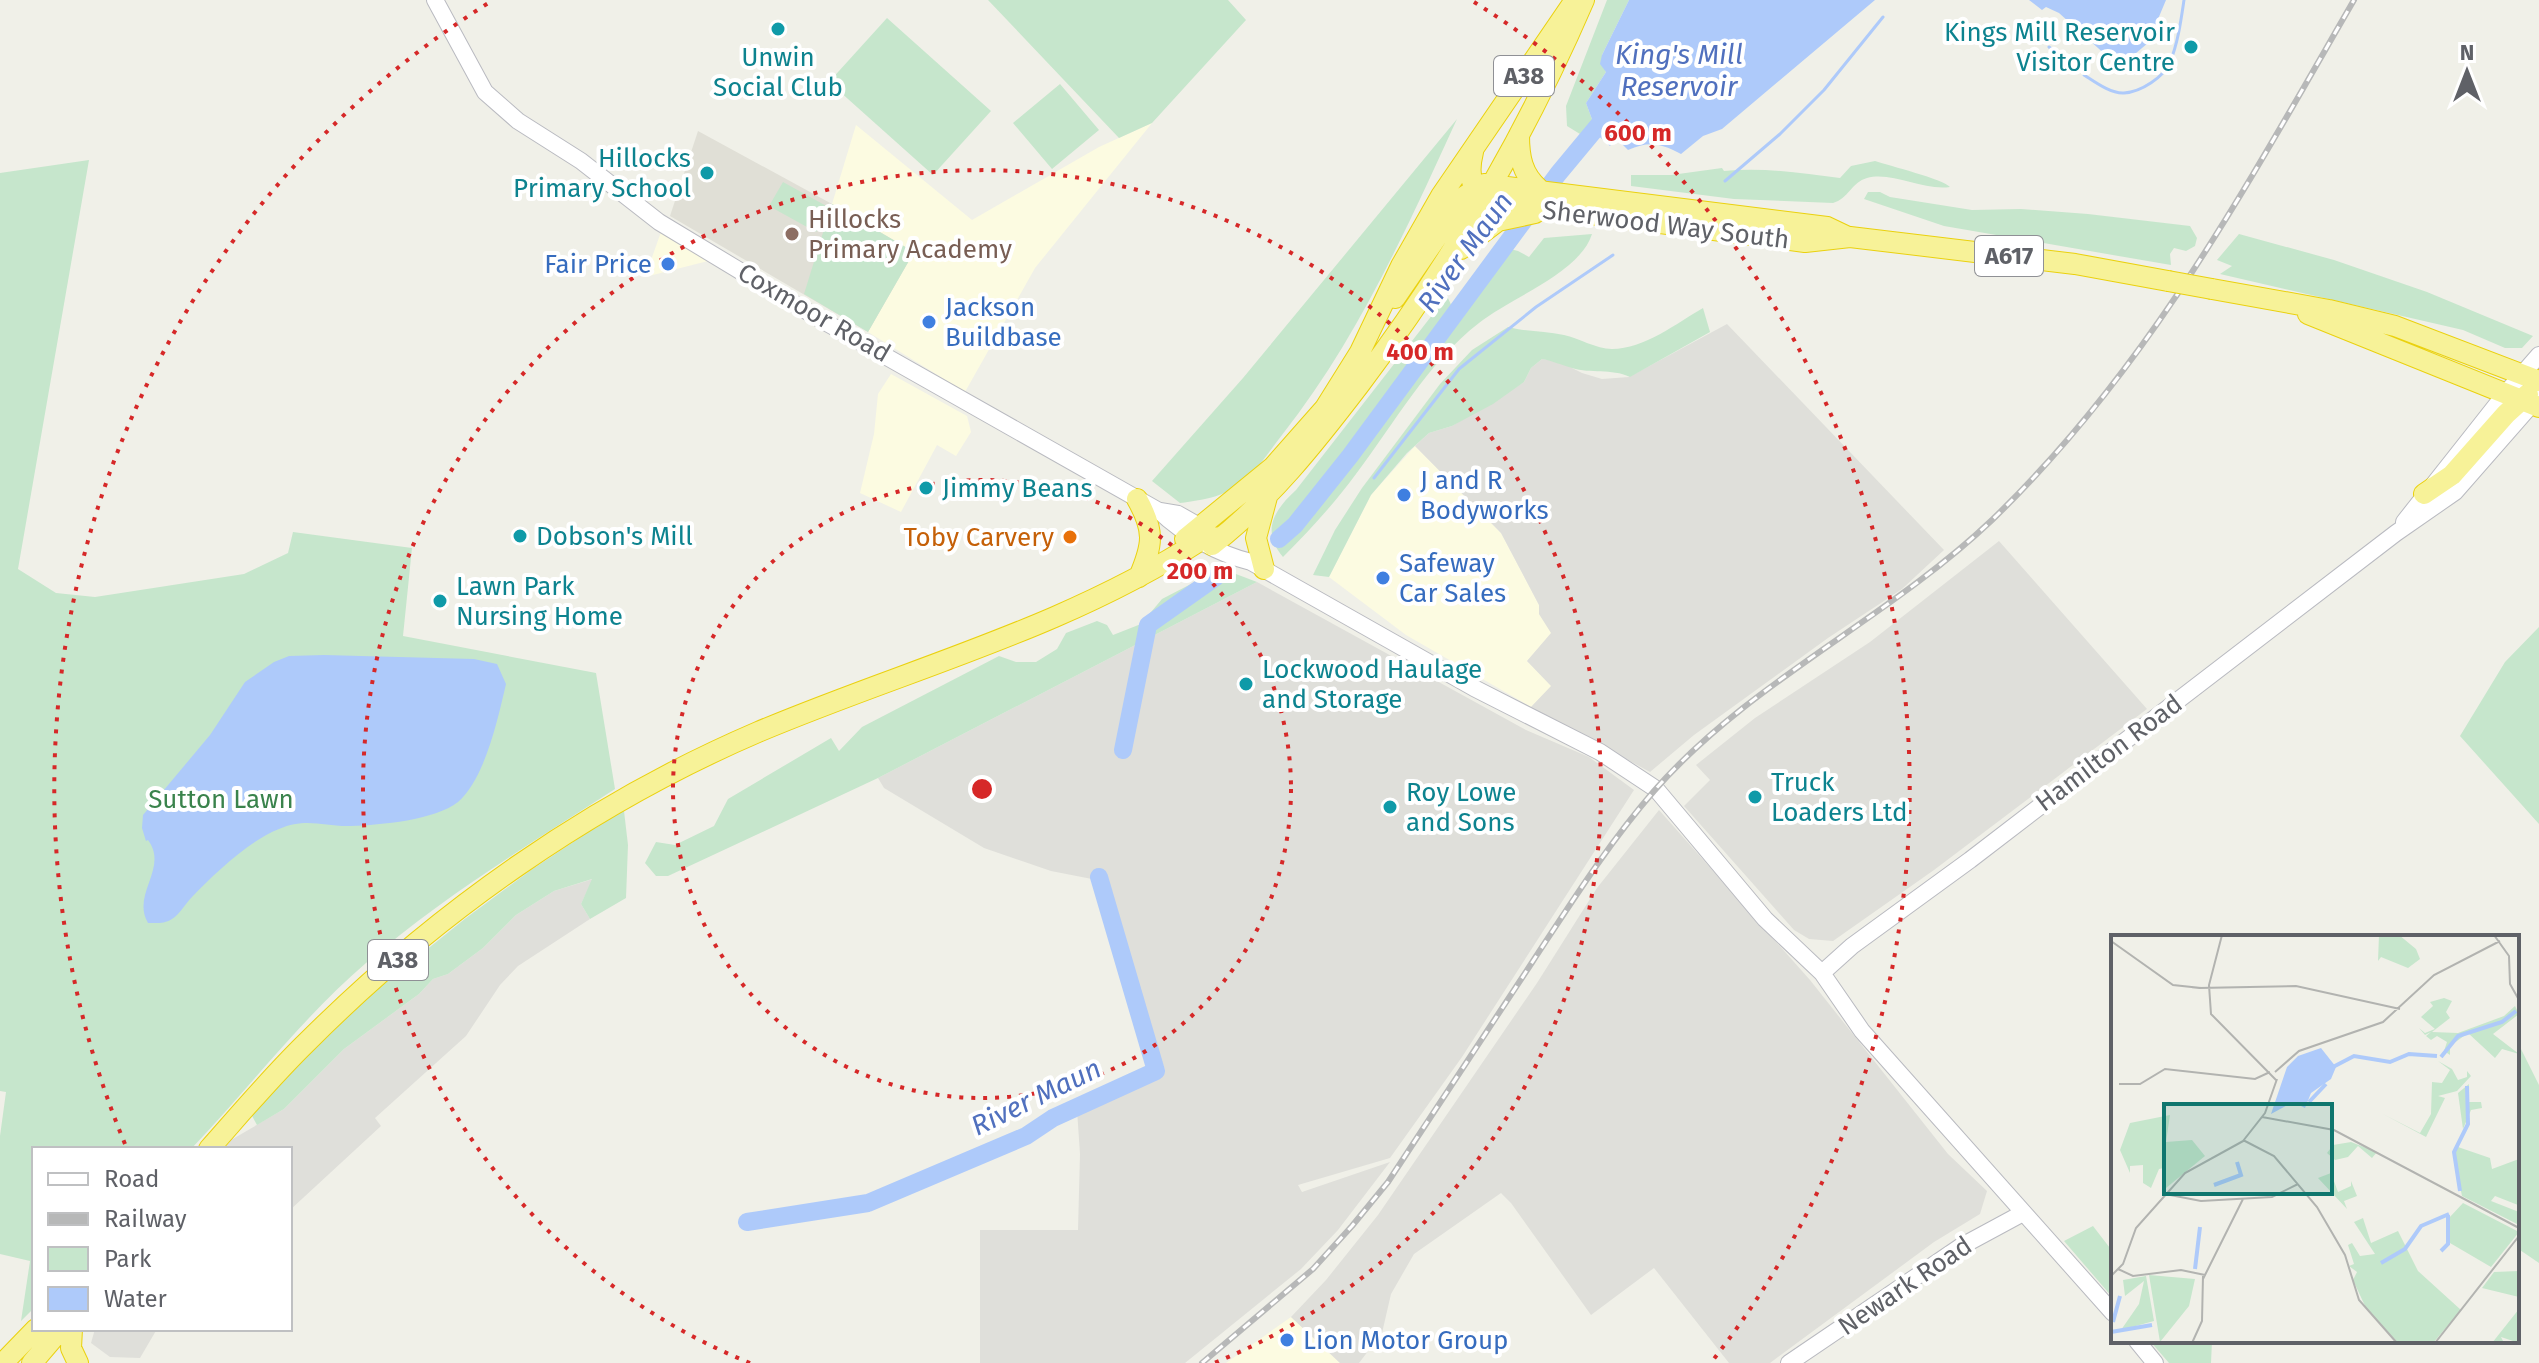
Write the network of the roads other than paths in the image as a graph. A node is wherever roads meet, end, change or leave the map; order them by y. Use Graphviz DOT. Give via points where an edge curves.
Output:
graph roads {
  1 [pos="435,0"];
  2 [pos="1575,0"];
  3 [pos="1584,0"];
  4 [pos="1519,135"];
  5 [pos="1473,152"];
  6 [pos="1534,187"];
  7 [pos="1483,190"];
  8 [pos="1513,212"];
  9 [pos="1639,213"];
  10 [pos="1446,262"];
  11 [pos="2282,303"];
  12 [pos="1372,330"];
  13 [pos="2539,355"];
  14 [pos="2530,389"];
  15 [pos="2424,494"];
  16 [pos="1267,497"];
  17 [pos="1137,499"];
  18 [pos="2396,533"];
  19 [pos="1206,536"];
  20 [pos="1258,566"];
  21 [pos="1139,577"];
  22 [pos="1822,973"];
  23 [pos="211,1147"];
  24 [pos="2023,1213"];
  25 [pos="2111,1311"];
  26 [pos="34,1331"];
  27 [pos="60,1331"];
  28 [pos="72,1331"];
  29 [pos="2139,1343"];
  30 [pos="4,1357"];
  31 [pos="40,1362"];
  32 [pos="78,1363"];
  33 [pos="1789,1363"];
  34 [pos="2155,1363"];
  1 -- 17 [label="street, Coxmoor Road" via="485,92 659,222"];
  2 -- 5 [label="highway, A38"];
  3 -- 4 [label="highway, A38"];
  4 -- 6 [label="highway" via="1522,164"];
  4 -- 7 [label="highway, A38"];
  5 -- 7 [label="highway" via="1470,175"];
  5 -- 12 [label="highway, A38" via="1421,230"];
  6 -- 7 [label="highway, Sherwood Way South"];
  6 -- 9 [label="highway, Sherwood Way South / A617"];
  7 -- 8 [label="highway, Sherwood Way South / A617"];
  7 -- 10 [label="highway, A38"];
  7 -- 12 [label="highway" via="1457,206"];
  8 -- 9 [label="highway, Sherwood Way South / A617"];
  8 -- 10 [label="highway, A617"];
  9 -- 11 [label="highway, Sherwood Way South / A617, bridge" via="1827,227 1850,237 2075,264"];
  10 -- 16 [label="highway, A38" via="1330,424"];
  11 -- 14 [label="highway, Sherwood Way South / A617"];
  11 -- 14 [label="highway, Sherwood Way South / A617" via="2329,310 2352,324"];
  12 -- 19 [label="highway, A38" via="1348,374 1300,438"];
  13 -- 14 [label="street, Hamilton Road"];
  14 -- 15 [label="highway" via="2452,475"];
  14 -- 18 [label="street, Hamilton Road" via="2455,492"];
  15 -- 18 [label="street, Hamilton Road"];
  16 -- 19 [label="highway, A38"];
  16 -- 20 [label="highway" via="1256,538"];
  17 -- 19 [label="street, Coxmoor Road" via="1178,514"];
  17 -- 21 [label="highway" via="1151,533"];
  18 -- 22 [label="street, Hamilton Road"];
  19 -- 20 [label="street, Coxmoor Road" via="1233,558"];
  19 -- 21 [label="highway, A38" via="1185,563"];
  20 -- 22 [label="street, Coxmoor Road" via="1600,752 1656,789 1765,919"];
  21 -- 23 [label="highway, A38" via="1019,633 755,734 636,792 563,835 416,944 307,1042"];
  22 -- 24 [label="street, Coxmoor Road" via="1862,1031"];
  24 -- 25 [label="street, Coxmoor Road"];
  24 -- 33 [label="street, Newark Road" via="1960,1247"];
  26 -- 30 [label="highway"];
  27 -- 31 [label="highway"];
  28 -- 32 [label="highway" via="71,1348"];
  29 -- 34 [label="street"];
  30 -- 31 [label="street"];
}
